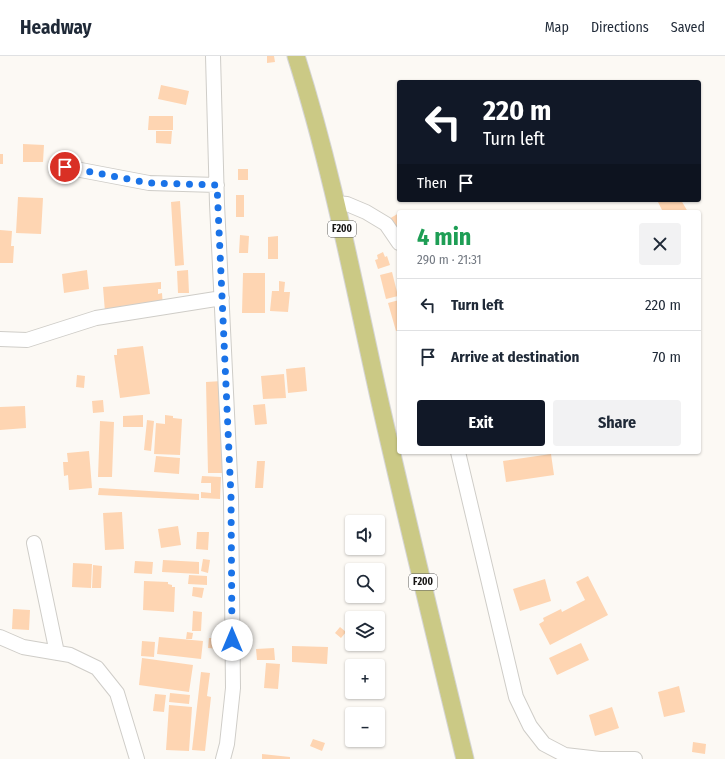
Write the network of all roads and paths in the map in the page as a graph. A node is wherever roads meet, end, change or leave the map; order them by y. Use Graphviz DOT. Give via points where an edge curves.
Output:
graph roads {
  1 [pos="213,56"];
  2 [pos="296,56"];
  3 [pos="65,167"];
  4 [pos="217,185"];
  5 [pos="336,203"];
  6 [pos="397,240"];
  7 [pos="222,298"];
  8 [pos="0,339"];
  9 [pos="458,454"];
  10 [pos="34,543"];
  11 [pos="0,637"];
  12 [pos="57,653"];
  13 [pos="137,759"];
  14 [pos="224,759"];
  15 [pos="465,759"];
  16 [pos="635,759"];
  1 -- 4 [label="street"];
  2 -- 5 [label="main road, F200"];
  3 -- 4 [label="street" via="149,183"];
  4 -- 7 [label="street"];
  5 -- 6 [label="street" via="347,204 386,224"];
  5 -- 15 [label="main road, F200"];
  7 -- 8 [label="street" via="96,318 27,340"];
  7 -- 14 [label="street" via="231,497 233,688"];
  9 -- 16 [label="street" via="516,698 530,726 544,744 565,755"];
  10 -- 12 [label="street"];
  11 -- 12 [label="street" via="23,647"];
  12 -- 13 [label="street" via="70,655 97,668 116,693"];
}
